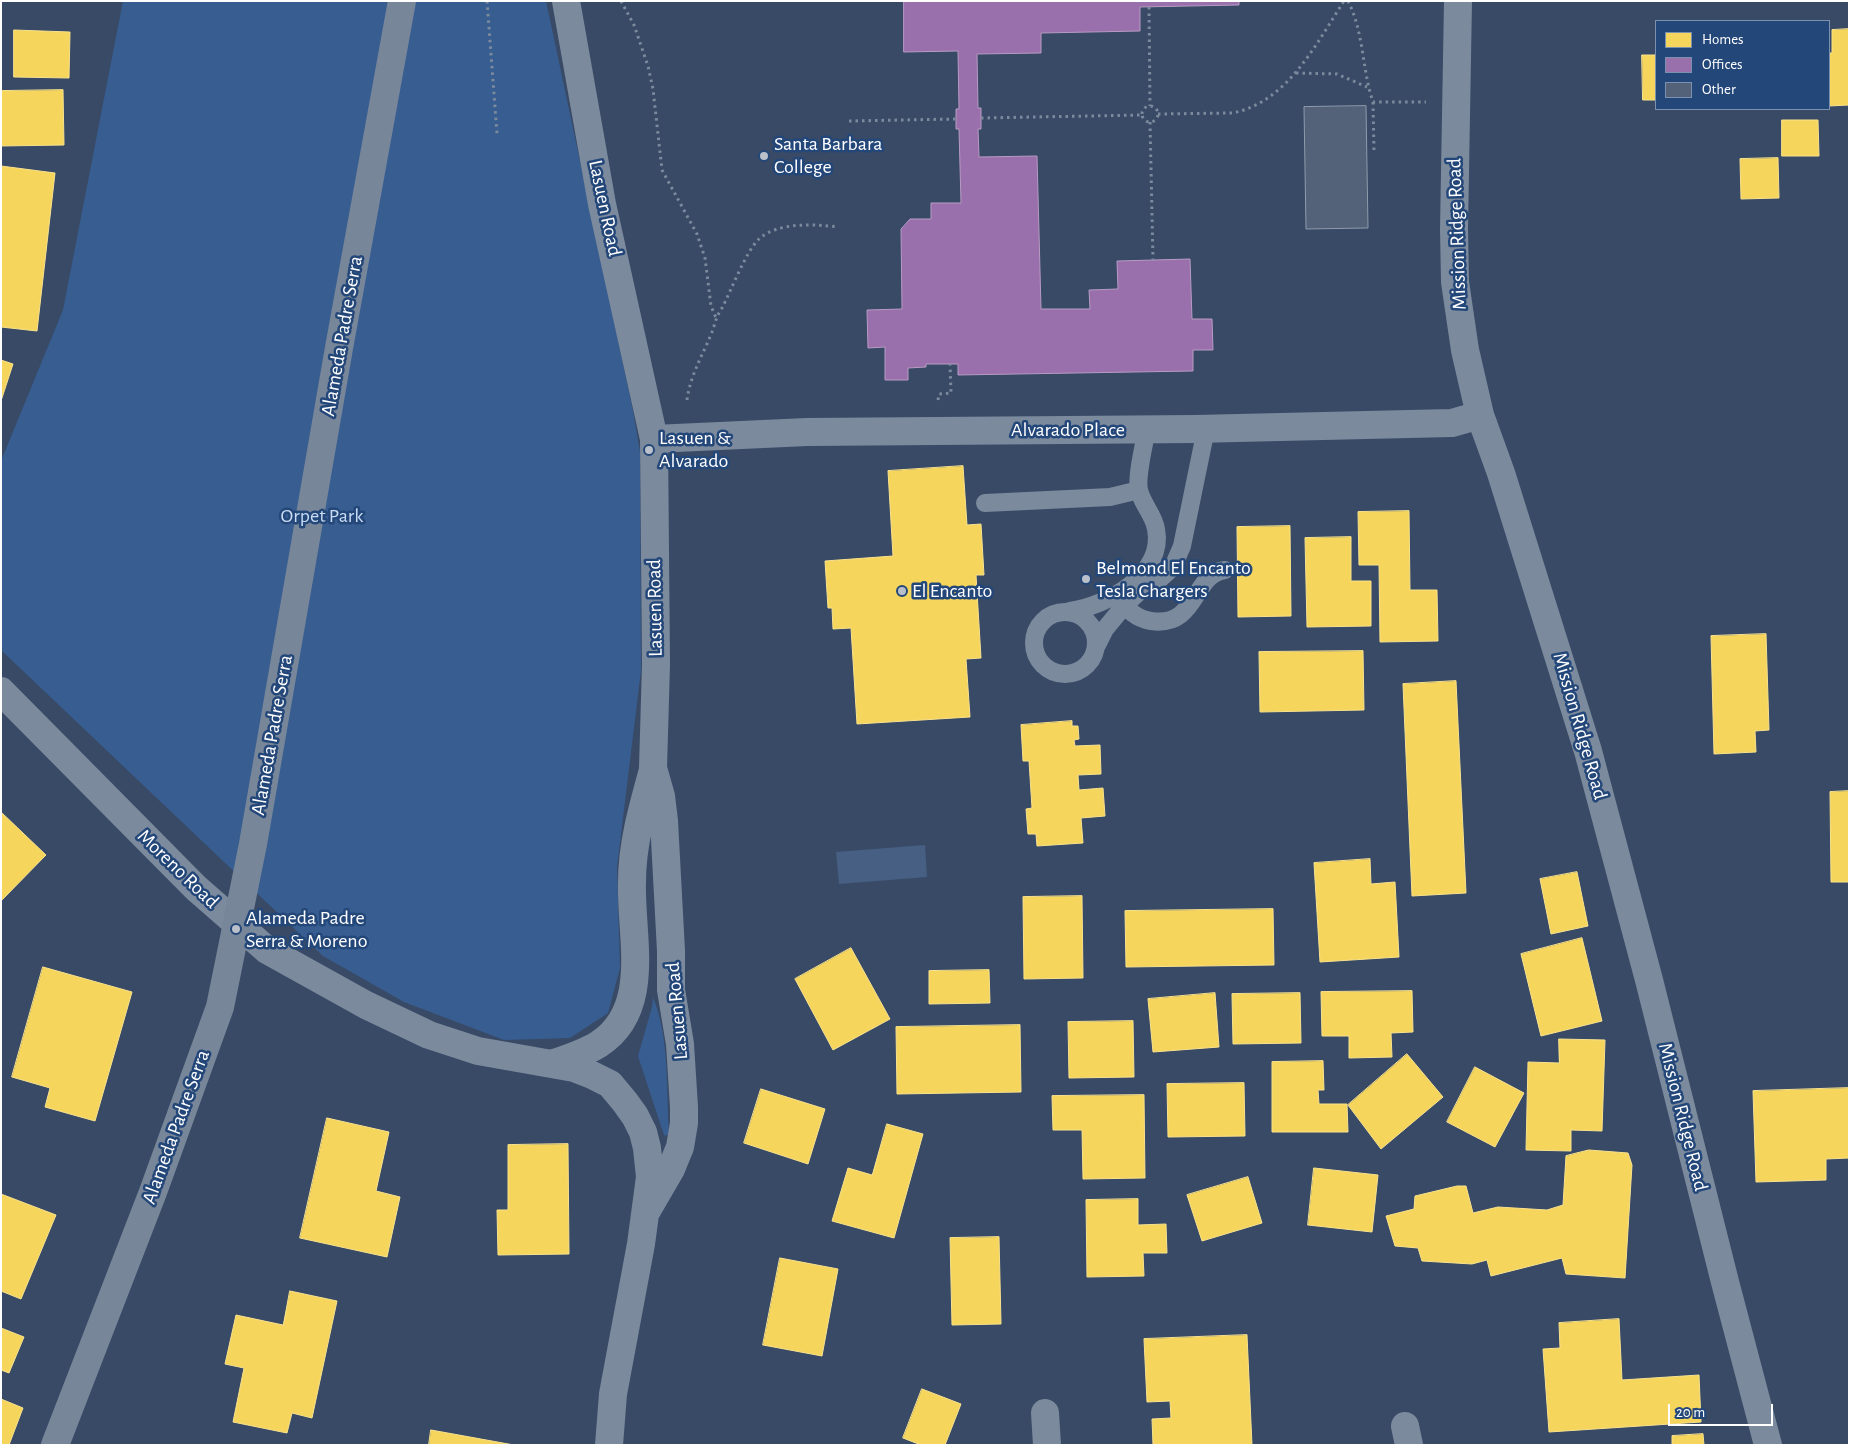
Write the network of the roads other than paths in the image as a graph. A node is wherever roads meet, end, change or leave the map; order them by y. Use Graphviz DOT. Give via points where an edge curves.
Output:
graph roads {
  1 [pos="402,1"];
  2 [pos="566,1"];
  3 [pos="1458,1"];
  4 [pos="1480,415"];
  5 [pos="1146,429"];
  6 [pos="1206,429"];
  7 [pos="654,439"];
  8 [pos="1139,490"];
  9 [pos="985,503"];
  10 [pos="1225,570"];
  11 [pos="1120,600"];
  12 [pos="1070,611"];
  13 [pos="1097,645"];
  14 [pos="1,691"];
  15 [pos="654,768"];
  16 [pos="237,924"];
  17 [pos="554,1063"];
  18 [pos="646,1212"];
  19 [pos="1045,1413"];
  20 [pos="55,1445"];
  21 [pos="609,1445"];
  22 [pos="1047,1445"];
  23 [pos="1768,1445"];
  1 -- 16 [label="street, Alameda Padre Serra"];
  2 -- 7 [label="street, Lasuen Road" via="602,204"];
  3 -- 4 [label="street, Mission Ridge Road" via="1455,282 1465,350"];
  4 -- 6 [label="street, Alvarado Place" via="1452,424"];
  4 -- 23 [label="street, Mission Ridge Road" via="1588,751"];
  5 -- 6 [label="street, Alvarado Place"];
  5 -- 7 [label="street, Alvarado Place" via="807,432"];
  5 -- 8 [label="lane"];
  6 -- 11 [label="lane" via="1173,568"];
  7 -- 15 [label="street, Lasuen Road"];
  8 -- 9 [label="lane" via="1110,497"];
  8 -- 11 [label="lane" via="1153,517 1157,542 1154,555 1142,574"];
  10 -- 11 [label="lane" via="1214,572 1189,606 1170,620 1143,620"];
  11 -- 12 [label="lane"];
  11 -- 13 [label="lane"];
  12 -- 13 [label="lane" via="1090,623"];
  12 -- 13 [label="lane" via="1048,616 1039,624 1034,635 1037,658 1055,673 1066,675 1087,666"];
  14 -- 16 [label="street, Moreno Road" via="189,882"];
  15 -- 17 [label="street" via="642,809 632,867 635,972 630,1005 622,1021 601,1043"];
  15 -- 18 [label="street, Lasuen Road" via="664,821 671,990 682,1062 684,1123 680,1147 671,1169"];
  16 -- 17 [label="street, Moreno Road" via="267,950 366,1005 429,1035 478,1052"];
  16 -- 20 [label="street, Alameda Padre Serra" via="217,1016"];
  17 -- 18 [label="street, Lasuen Road" via="586,1072 610,1084 635,1116 643,1132 649,1165"];
  18 -- 21 [label="street, Lasuen Road" via="613,1394"];
  19 -- 22 [label="street"];
}
